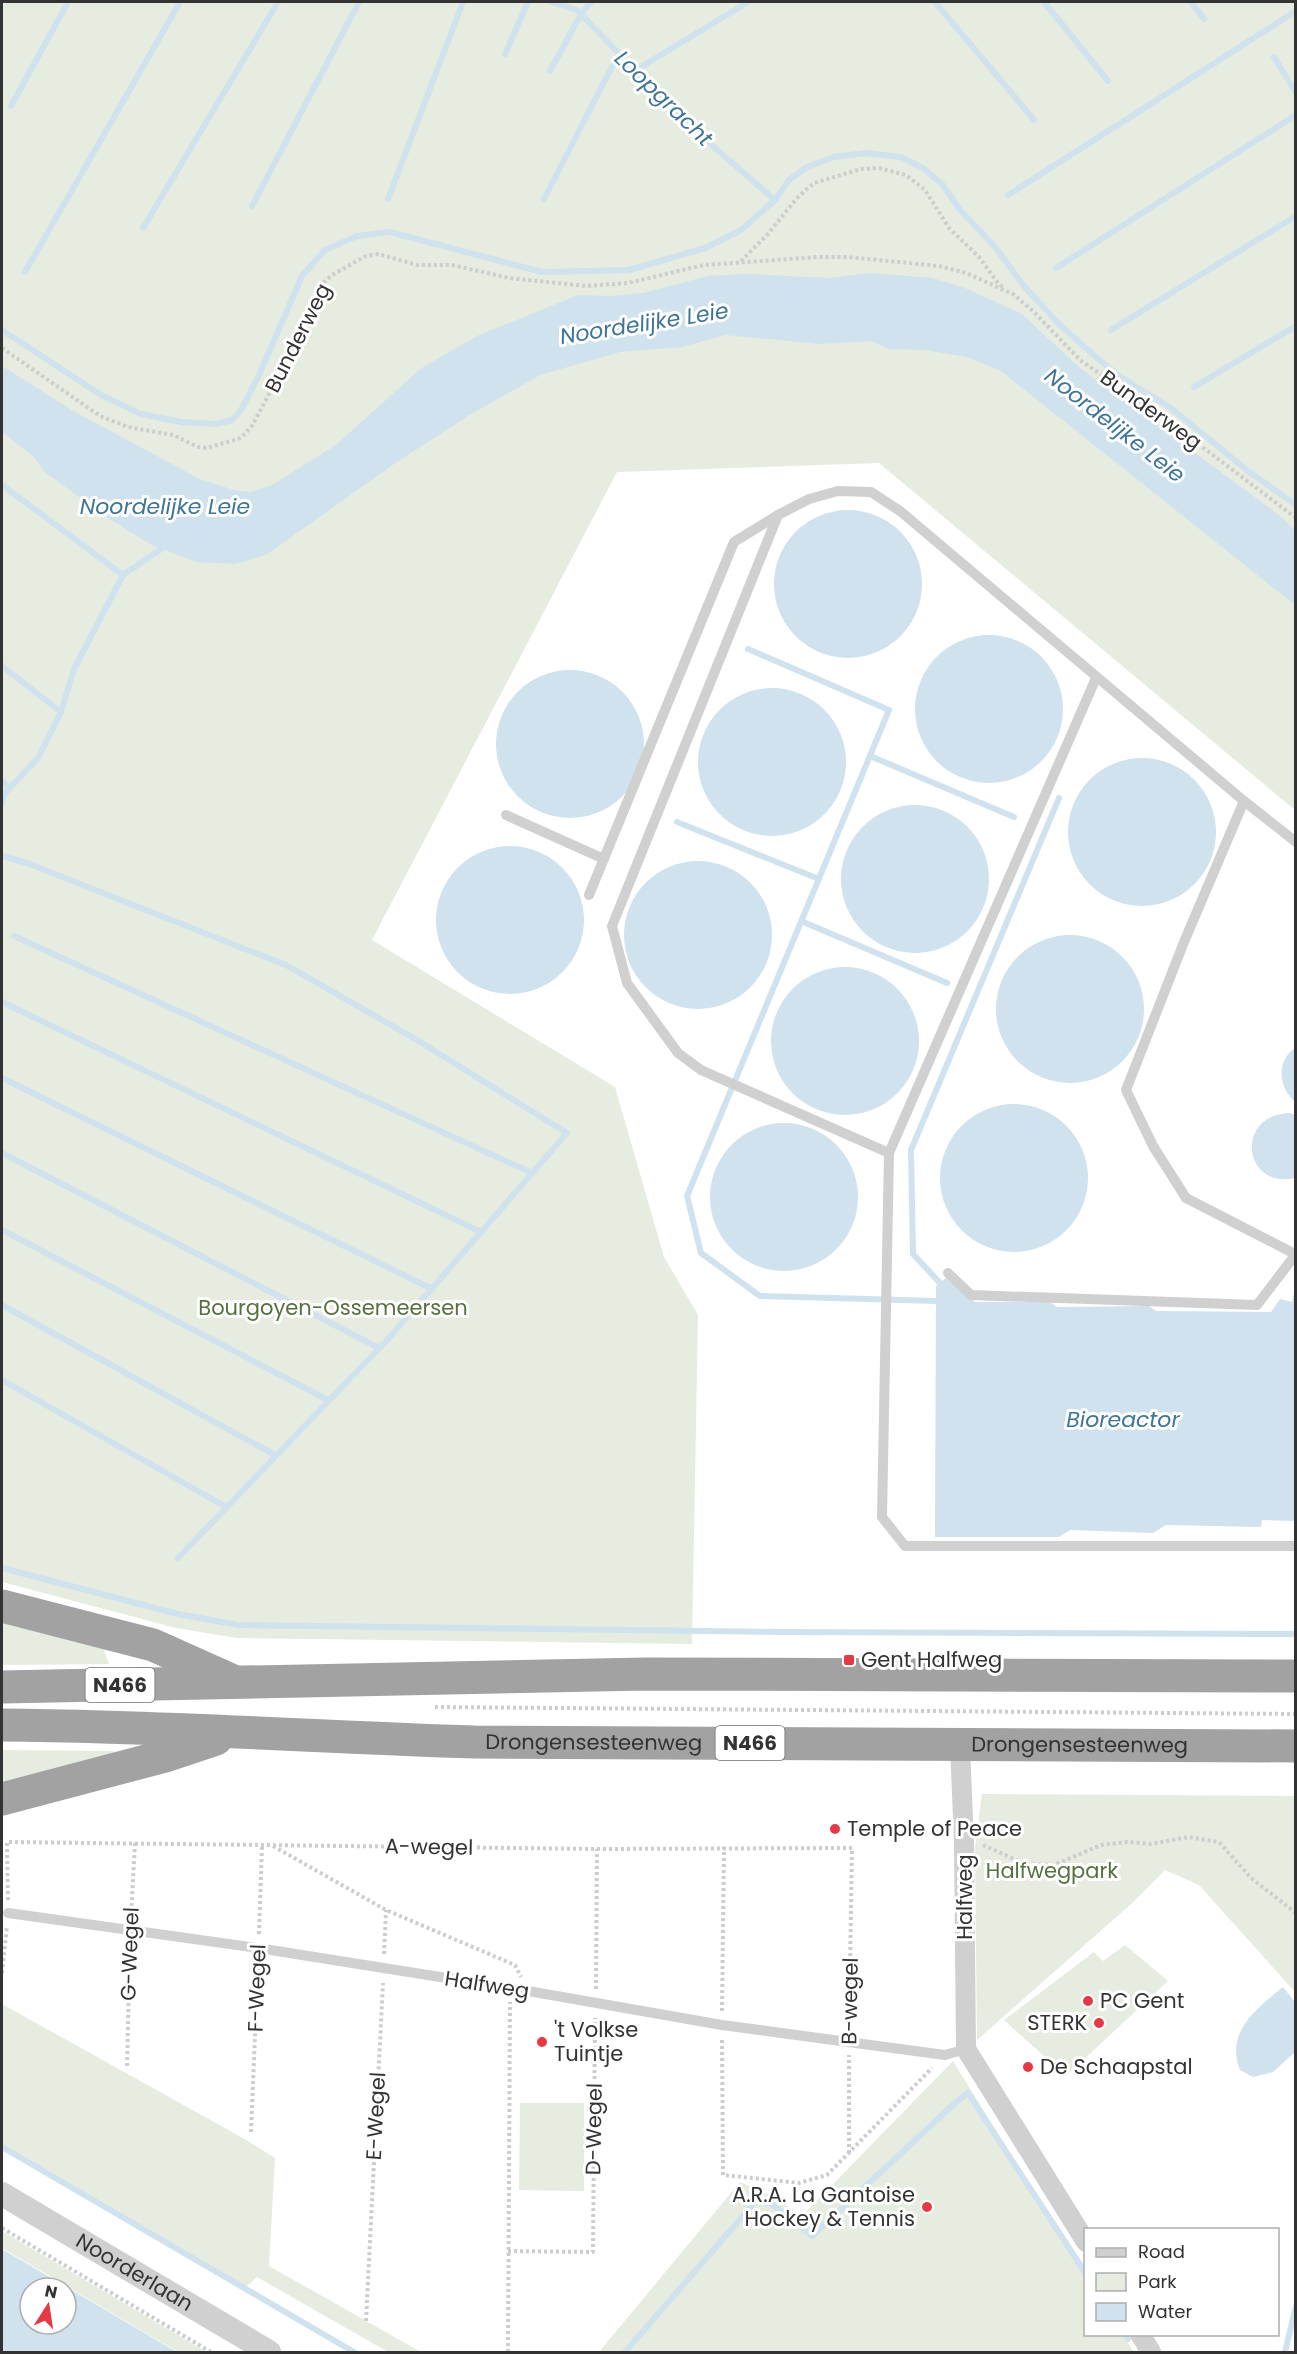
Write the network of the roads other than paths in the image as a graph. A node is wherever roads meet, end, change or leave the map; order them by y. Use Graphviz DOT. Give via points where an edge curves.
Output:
graph roads {
  1 [pos="778,515"];
  2 [pos="1096,678"];
  3 [pos="1244,801"];
  4 [pos="506,814"];
  5 [pos="1296,842"];
  6 [pos="604,859"];
  7 [pos="589,896"];
  8 [pos="889,1153"];
  9 [pos="1295,1254"];
  10 [pos="948,1273"];
  11 [pos="1296,1546"];
  12 [pos="2,1606"];
  13 [pos="1296,1676"];
  14 [pos="239,1683"];
  15 [pos="2,1687"];
  16 [pos="2,1725"];
  17 [pos="232,1733"];
  18 [pos="960,1745"];
  19 [pos="1296,1746"];
  20 [pos="2,1799"];
  21 [pos="8,1913"];
  22 [pos="966,2049"];
  23 [pos="2,2194"];
  24 [pos="1084,2239"];
  25 [pos="1141,2336"];
  26 [pos="269,2352"];
  27 [pos="1151,2352"];
  1 -- 2 [label="lane" via="809,499 838,491 871,492 900,511"];
  1 -- 6 [label="lane" via="734,542"];
  1 -- 8 [label="lane" via="612,926 627,983 678,1053 701,1070"];
  2 -- 3 [label="lane"];
  2 -- 8 [label="lane"];
  3 -- 5 [label="lane"];
  3 -- 9 [label="lane" via="1126,1090 1153,1146 1186,1198"];
  4 -- 6 [label="lane"];
  6 -- 7 [label="lane"];
  8 -- 11 [label="lane" via="882,1517 905,1546"];
  9 -- 10 [label="lane" via="1257,1305 971,1295"];
  12 -- 14 [label="highway" via="153,1645"];
  13 -- 14 [label="highway, N466" via="646,1674"];
  14 -- 15 [label="highway, N466"];
  16 -- 17 [label="highway, Drongensesteenweg / N466"];
  17 -- 18 [label="highway, Drongensesteenweg / N466" via="475,1742"];
  17 -- 20 [label="highway" via="165,1756"];
  18 -- 19 [label="highway, Drongensesteenweg / N466"];
  18 -- 22 [label="street, Halfweg"];
  21 -- 22 [label="lane, Halfweg" via="258,1948 722,2025 945,2055"];
  22 -- 24 [label="street"];
  23 -- 26 [label="street, Noorderlaan"];
  25 -- 27 [label="street"];
}
